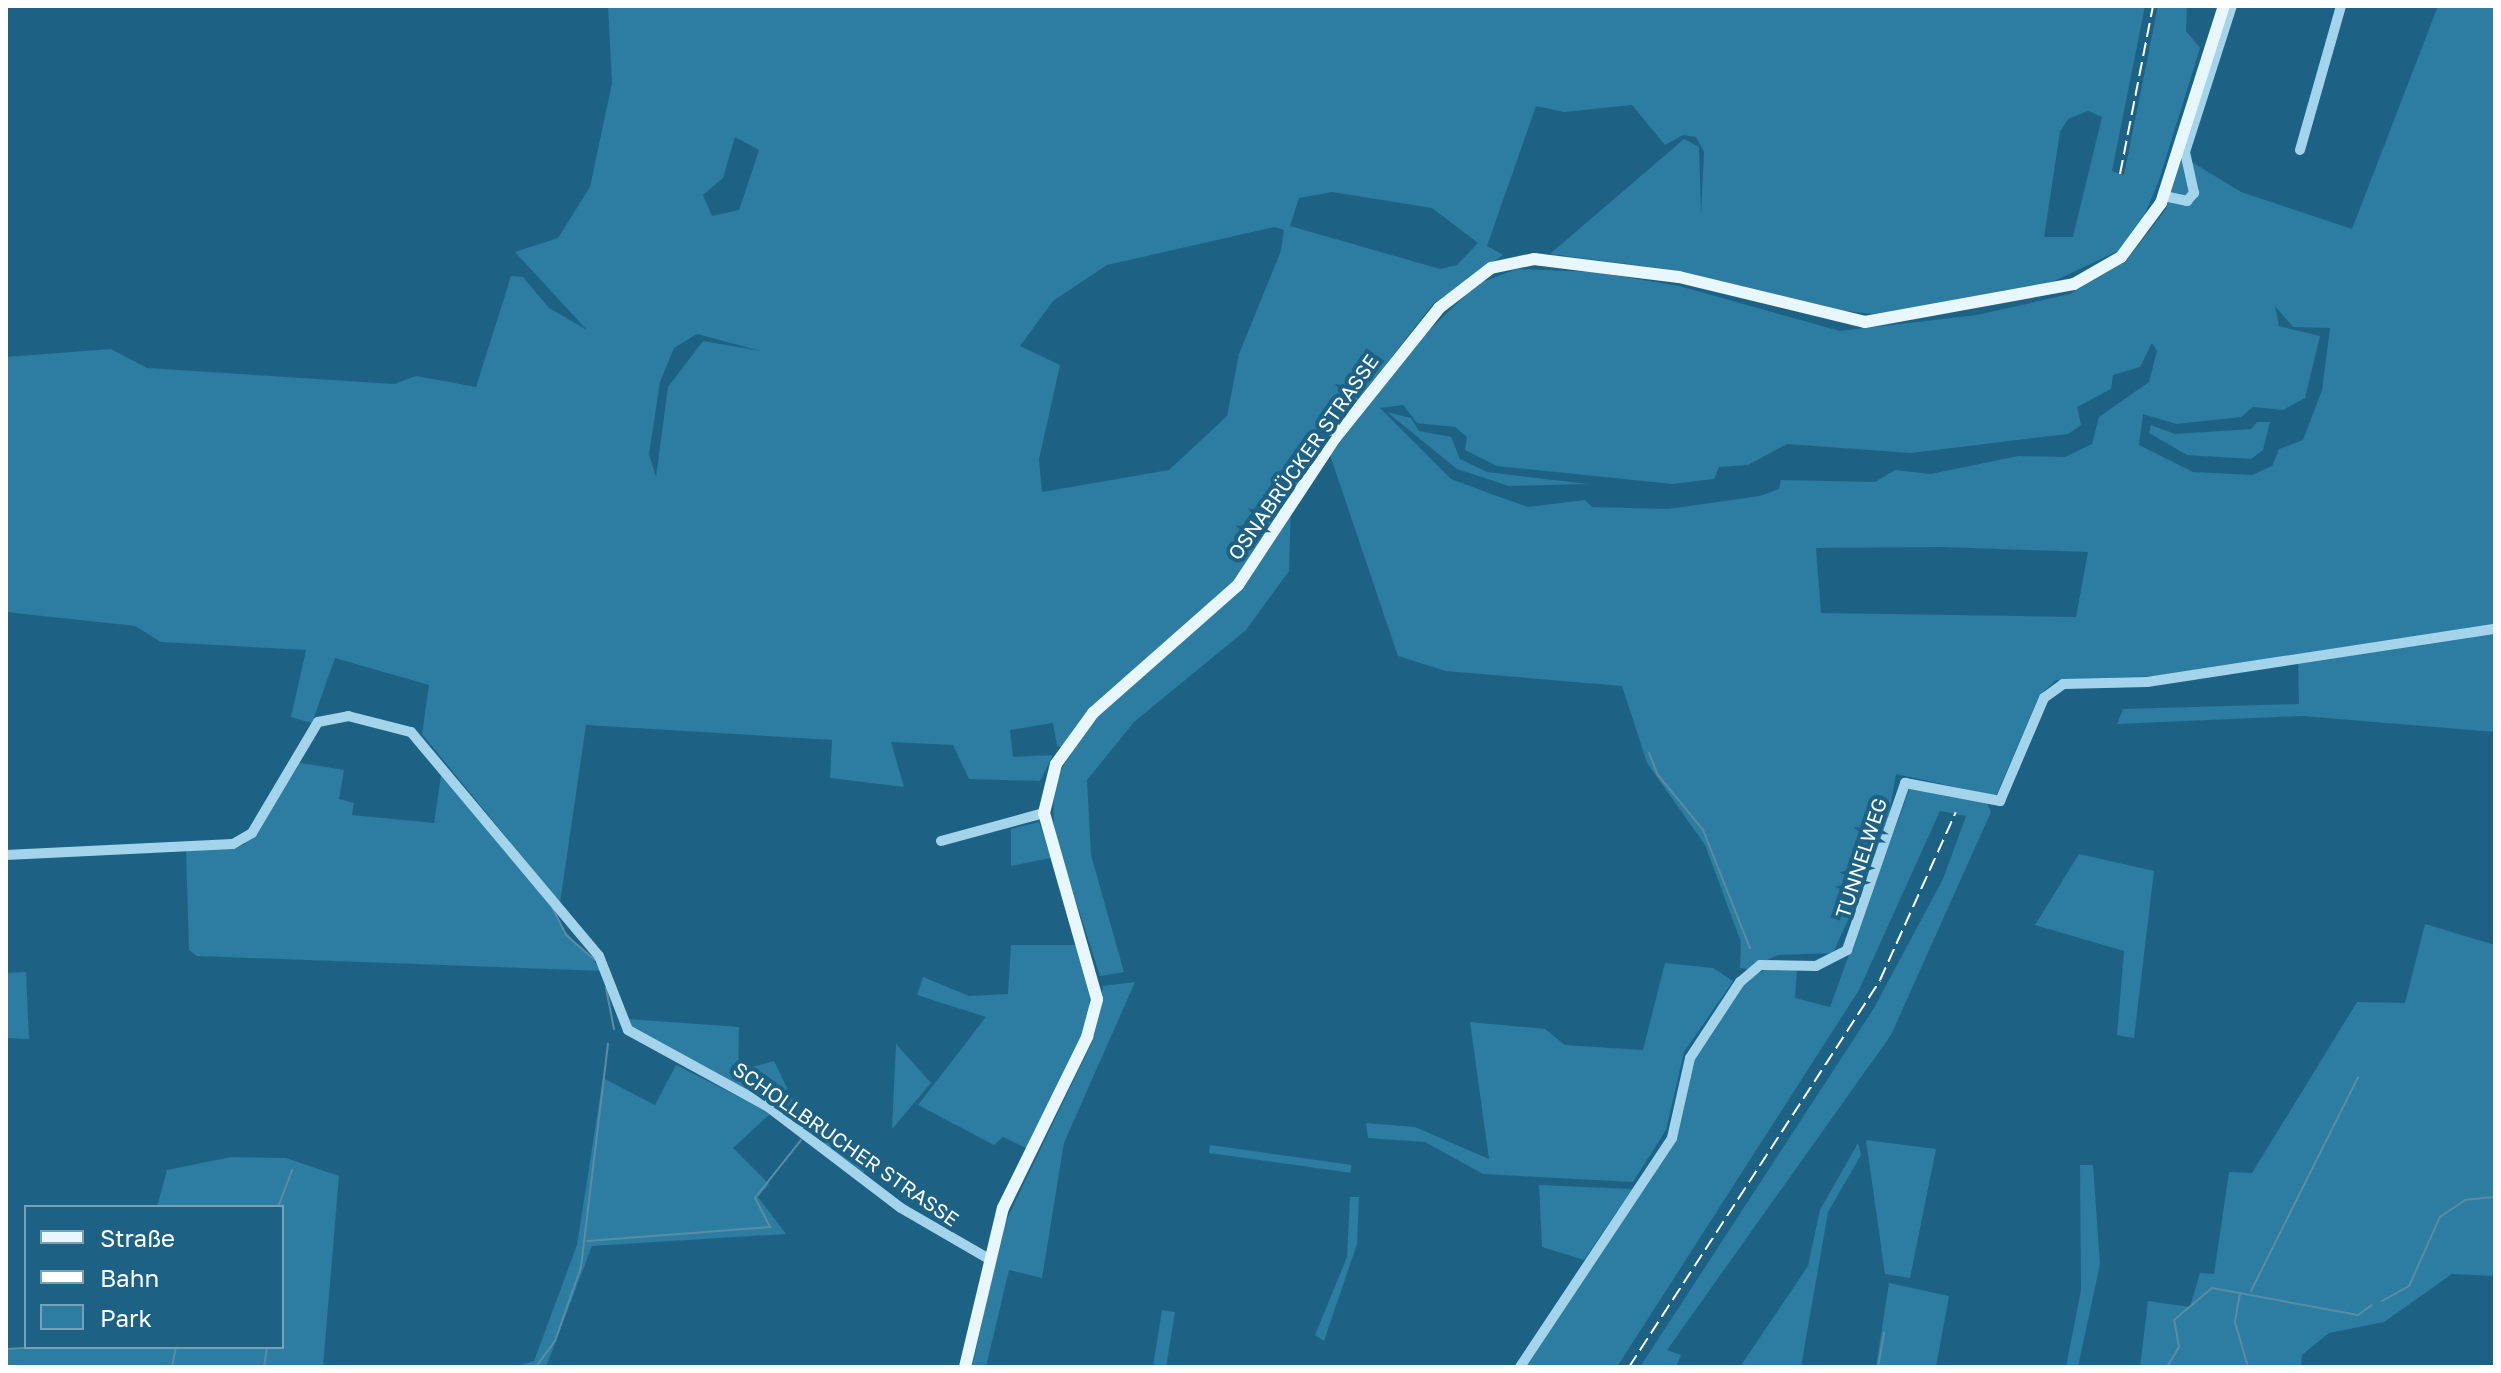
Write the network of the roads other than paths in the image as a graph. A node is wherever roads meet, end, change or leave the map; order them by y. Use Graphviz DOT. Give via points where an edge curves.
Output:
graph roads {
  1 [pos="2224,6"];
  2 [pos="2232,6"];
  3 [pos="2341,6"];
  4 [pos="2300,150"];
  5 [pos="2164,196"];
  6 [pos="2495,629"];
  7 [pos="1044,813"];
  8 [pos="941,841"];
  9 [pos="6,855"];
  10 [pos="989,1259"];
  11 [pos="965,1367"];
  12 [pos="1520,1367"];
  1 -- 5 [label="main road, OSNABRÜCKER STRASSE"];
  2 -- 5 [label="street" via="2185,152 2194,193 2181,201"];
  3 -- 4 [label="street"];
  5 -- 7 [label="main road, OSNABRÜCKER STRASSE" via="2132,245 2092,276 2053,292 1887,321 1819,316 1679,277 1612,267 1534,259 1491,268 1411,338 1238,585 1075,733 1049,782"];
  6 -- 12 [label="street, TUNNELWEG" via="2147,682 2063,684 2044,698 2000,801 1905,783 1847,950 1816,966 1760,965 1740,982 1690,1058 1672,1138"];
  7 -- 8 [label="street"];
  7 -- 10 [label="main road" via="1093,963 1097,999 1087,1037 1003,1208"];
  9 -- 10 [label="street, SCHOLLBRUCHER STRASSE" via="233,844 252,833 318,722 348,716 411,732 599,956 628,1030 767,1106 901,1208"];
  10 -- 11 [label="main road"];
}
